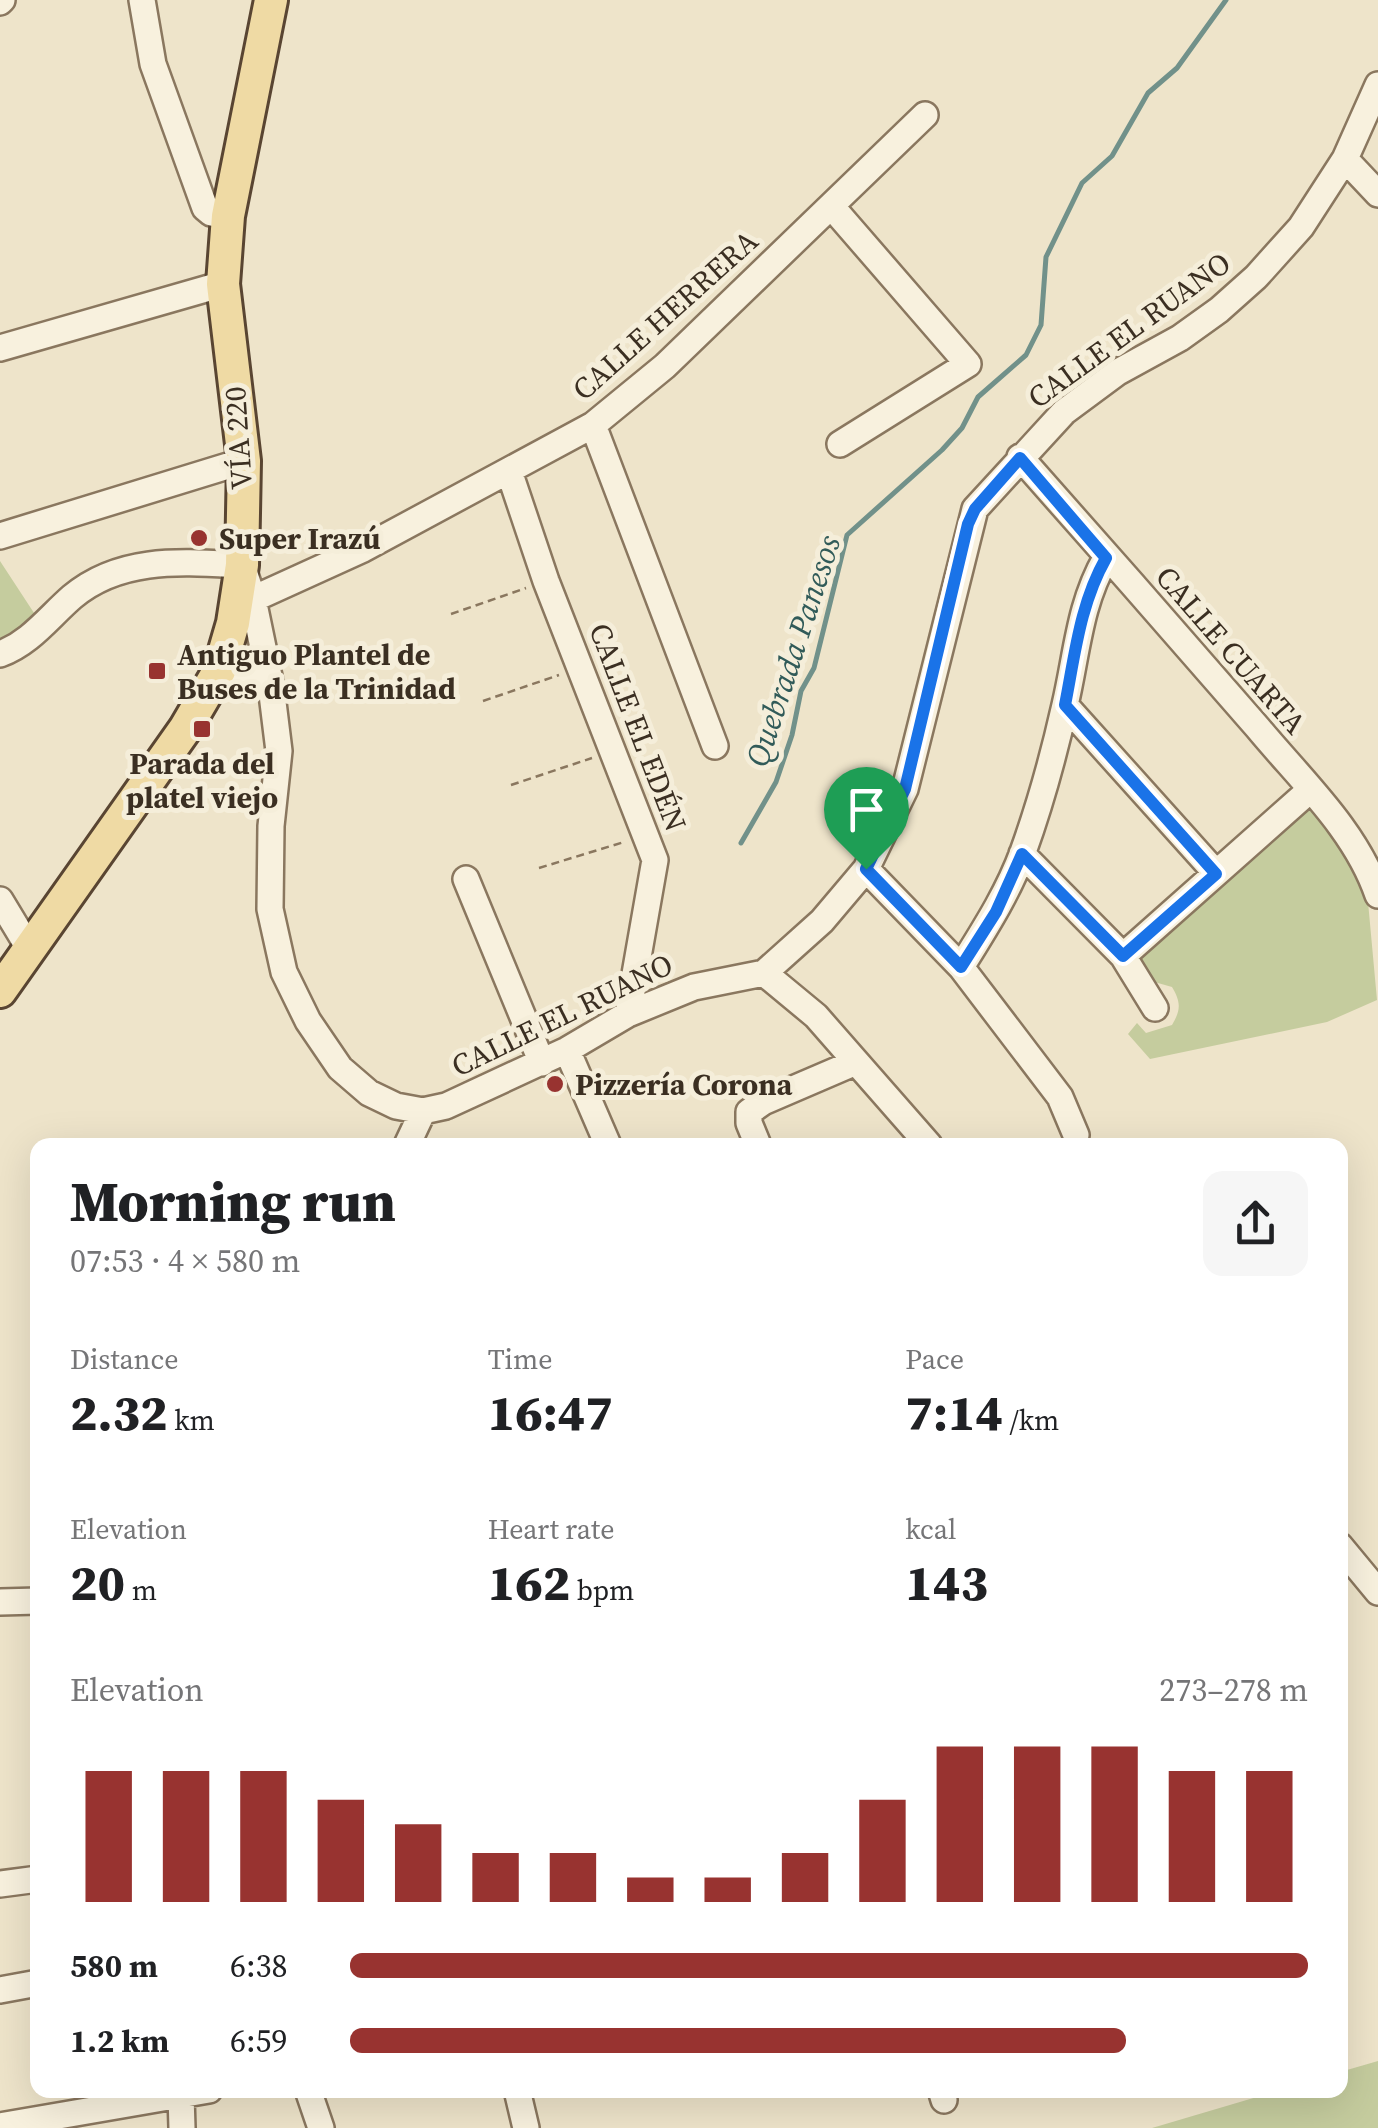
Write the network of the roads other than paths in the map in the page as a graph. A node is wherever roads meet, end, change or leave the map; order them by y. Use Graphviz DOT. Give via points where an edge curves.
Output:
graph roads {
  1 [pos="142,0"];
  2 [pos="271,0"];
  3 [pos="1378,85"];
  4 [pos="924,114"];
  5 [pos="1345,158"];
  6 [pos="1378,194"];
  7 [pos="832,206"];
  8 [pos="228,216"];
  9 [pos="223,284"];
  10 [pos="0,348"];
  11 [pos="593,424"];
  12 [pos="840,444"];
  13 [pos="1020,458"];
  14 [pos="244,461"];
  15 [pos="508,471"];
  16 [pos="0,536"];
  17 [pos="1106,558"];
  18 [pos="242,565"];
  19 [pos="253,599"];
  20 [pos="0,654"];
  21 [pos="219,671"];
  22 [pos="271,686"];
  23 [pos="1065,705"];
  24 [pos="715,746"];
  25 [pos="1310,790"];
  26 [pos="1022,854"];
  27 [pos="866,869"];
  28 [pos="1216,874"];
  29 [pos="466,879"];
  30 [pos="1378,895"];
  31 [pos="0,900"];
  32 [pos="29,948"];
  33 [pos="1123,956"];
  34 [pos="961,967"];
  35 [pos="764,973"];
  36 [pos="0,991"];
  37 [pos="1155,1008"];
  38 [pos="628,1014"];
  39 [pos="567,1050"];
  40 [pos="856,1062"];
  41 [pos="542,1063"];
  42 [pos="423,1110"];
  43 [pos="1076,1135"];
  44 [pos="409,1138"];
  45 [pos="605,1138"];
  46 [pos="755,1138"];
  47 [pos="923,1138"];
  48 [pos="1348,1556"];
  49 [pos="1378,1592"];
  50 [pos="30,1601"];
  51 [pos="0,1602"];
  52 [pos="30,1880"];
  53 [pos="0,1884"];
  54 [pos="30,1984"];
  55 [pos="0,1990"];
  56 [pos="168,2098"];
  57 [pos="181,2098"];
  58 [pos="311,2098"];
  59 [pos="519,2098"];
  60 [pos="62,2122"];
  61 [pos="0,2126"];
  62 [pos="182,2128"];
  63 [pos="321,2128"];
  64 [pos="526,2128"];
  1 -- 8 [label="street" via="153,64 205,208"];
  2 -- 8 [label="main road, VÍA 220"];
  3 -- 5 [label="street, CALLE EL RUANO"];
  4 -- 7 [label="street, CALLE HERRERA"];
  5 -- 6 [label="street"];
  5 -- 13 [label="street, CALLE EL RUANO" via="1301,227 1256,277 1180,338 1064,412"];
  7 -- 11 [label="street, CALLE HERRERA" via="666,366"];
  7 -- 12 [label="street" via="968,364"];
  8 -- 9 [label="main road, VÍA 220"];
  9 -- 10 [label="street"];
  9 -- 14 [label="main road, VÍA 220"];
  11 -- 15 [label="street, CALLE HERRERA"];
  11 -- 24 [label="street"];
  13 -- 17 [label="street, CALLE CUARTA"];
  13 -- 27 [label="street, CALLE EL RUANO" via="968,524 905,789"];
  14 -- 16 [label="street"];
  14 -- 18 [label="main road, VÍA 220"];
  15 -- 19 [label="street, CALLE HERRERA" via="310,576"];
  15 -- 38 [label="street, CALLE EL EDÉN" via="655,860"];
  17 -- 23 [label="street" via="1082,612"];
  17 -- 25 [label="street, CALLE CUARTA"];
  18 -- 19 [label="street"];
  18 -- 20 [label="street" via="157,562 108,575 78,592 24,643"];
  18 -- 21 [label="main road, VÍA 220"];
  19 -- 22 [label="street"];
  21 -- 22 [label="street" via="248,668"];
  21 -- 32 [label="main road, VÍA 220"];
  22 -- 42 [label="street" via="279,751 270,909 284,972 340,1068 369,1093"];
  23 -- 26 [label="street"];
  23 -- 28 [label="street"];
  25 -- 28 [label="street"];
  25 -- 30 [label="street, CALLE CUARTA" via="1355,844"];
  26 -- 33 [label="street"];
  26 -- 34 [label="street"];
  27 -- 34 [label="street"];
  27 -- 35 [label="street, CALLE EL RUANO"];
  28 -- 33 [label="street"];
  29 -- 41 [label="street"];
  31 -- 32 [label="street"];
  32 -- 36 [label="main road, VÍA 220"];
  33 -- 37 [label="street"];
  34 -- 43 [label="street" via="1060,1097"];
  35 -- 38 [label="street, CALLE EL RUANO" via="694,986"];
  35 -- 40 [label="street" via="816,1016"];
  38 -- 39 [label="street, CALLE EL RUANO"];
  39 -- 41 [label="street, CALLE EL RUANO"];
  39 -- 45 [label="street"];
  40 -- 46 [label="street" via="749,1112"];
  40 -- 47 [label="street"];
  41 -- 42 [label="street, CALLE EL RUANO"];
  42 -- 44 [label="street"];
  48 -- 49 [label="street"];
  50 -- 51 [label="street"];
  52 -- 53 [label="street"];
  54 -- 55 [label="street"];
  56 -- 60 [label="street"];
  57 -- 62 [label="street"];
  58 -- 63 [label="street"];
  59 -- 64 [label="street"];
  60 -- 61 [label="street"];
}
